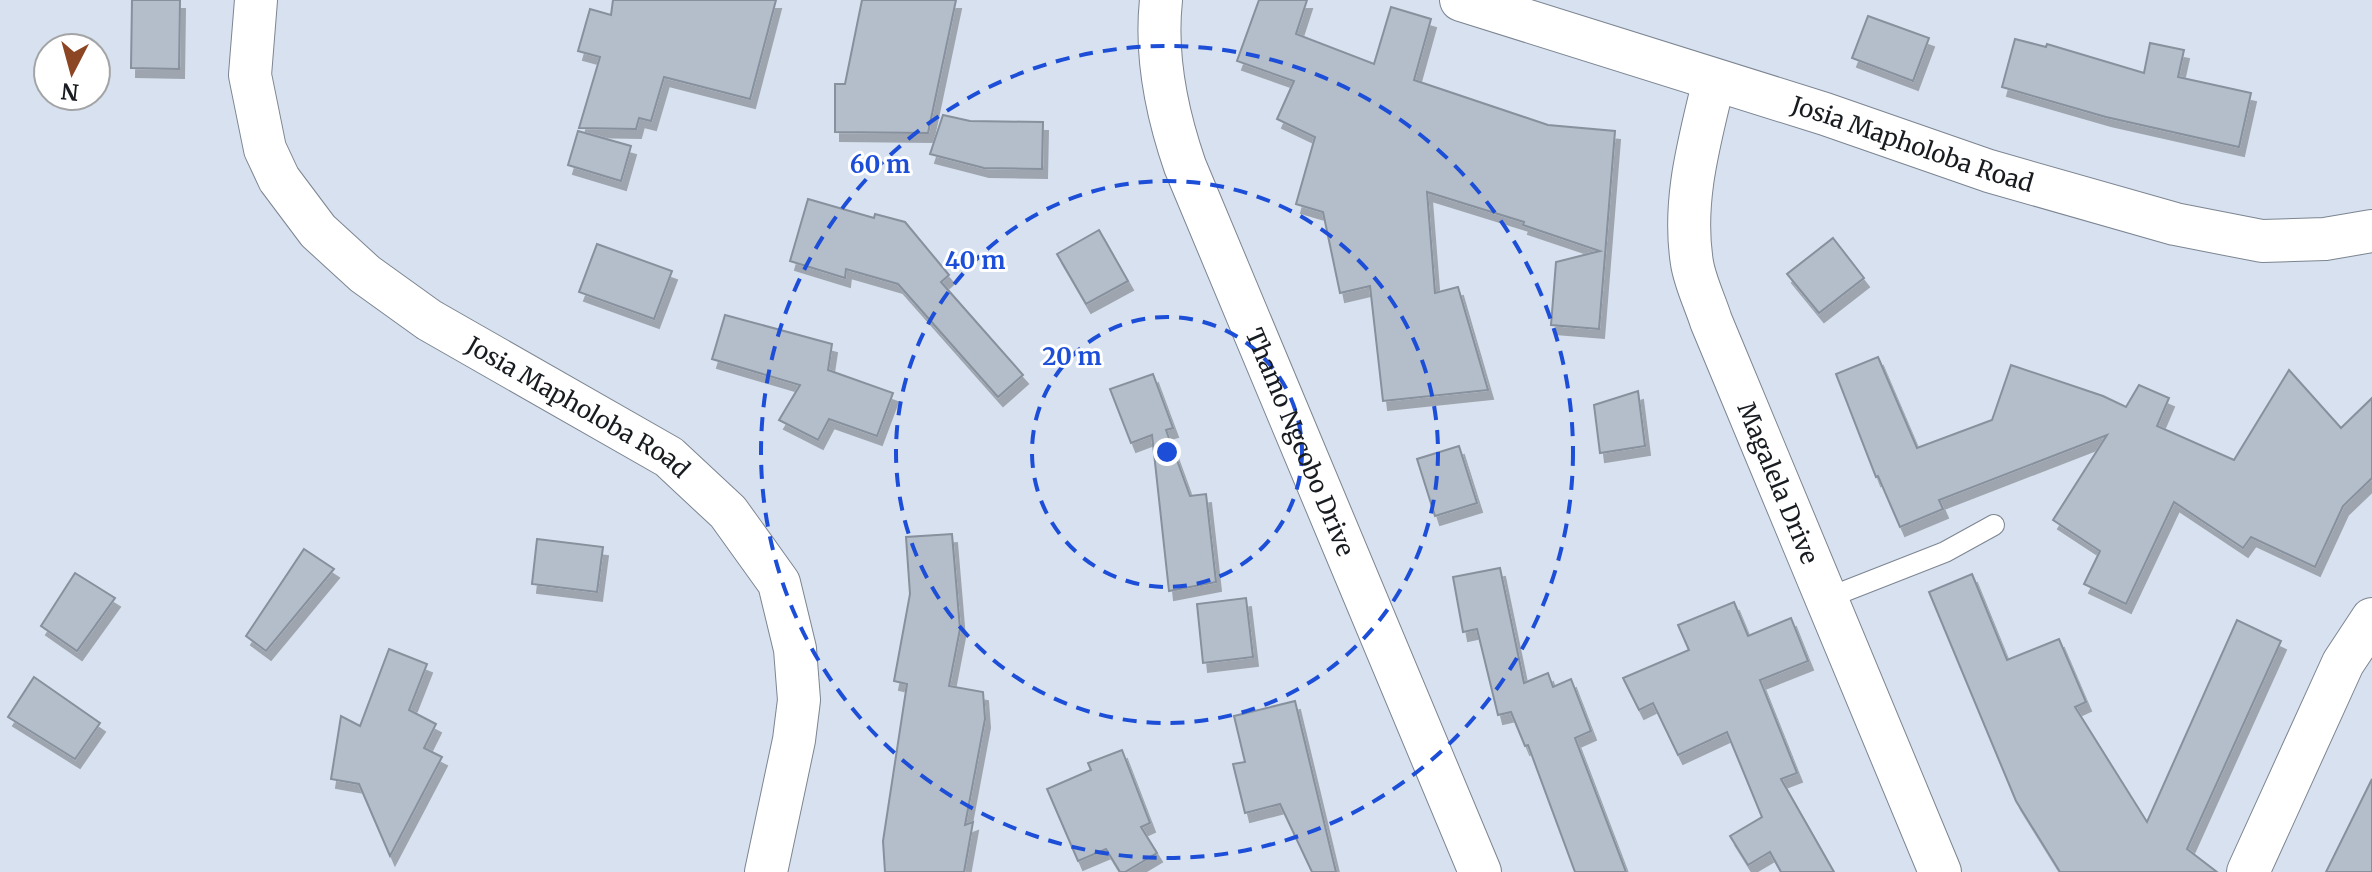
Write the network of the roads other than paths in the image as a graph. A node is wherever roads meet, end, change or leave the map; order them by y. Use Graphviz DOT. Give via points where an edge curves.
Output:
graph roads {
  1 [pos="256,0"];
  2 [pos="1161,0"];
  3 [pos="1461,0"];
  4 [pos="1714,80"];
  5 [pos="2372,231"];
  6 [pos="1994,525"];
  7 [pos="1825,599"];
  8 [pos="2372,619"];
  9 [pos="766,872"];
  10 [pos="1480,872"];
  11 [pos="1940,872"];
  12 [pos="2248,872"];
  1 -- 9 [label="street, Josia Mapholoba Road" via="250,75 265,149 279,179 318,231 365,274 429,320 669,457 728,512 779,583 795,649 799,700"];
  2 -- 10 [label="street, Thamo Ngcobo Drive" via="1166,98 1185,166"];
  3 -- 4 [label="street, Josia Mapholoba Road"];
  4 -- 5 [label="street, Josia Mapholoba Road" via="1989,171 2175,224 2262,241"];
  4 -- 7 [label="street, Magalela Drive" via="1694,163 1692,265"];
  6 -- 7 [label="lane" via="1945,552"];
  7 -- 11 [label="street, Magalela Drive"];
  8 -- 12 [label="street" via="2343,663"];
}
